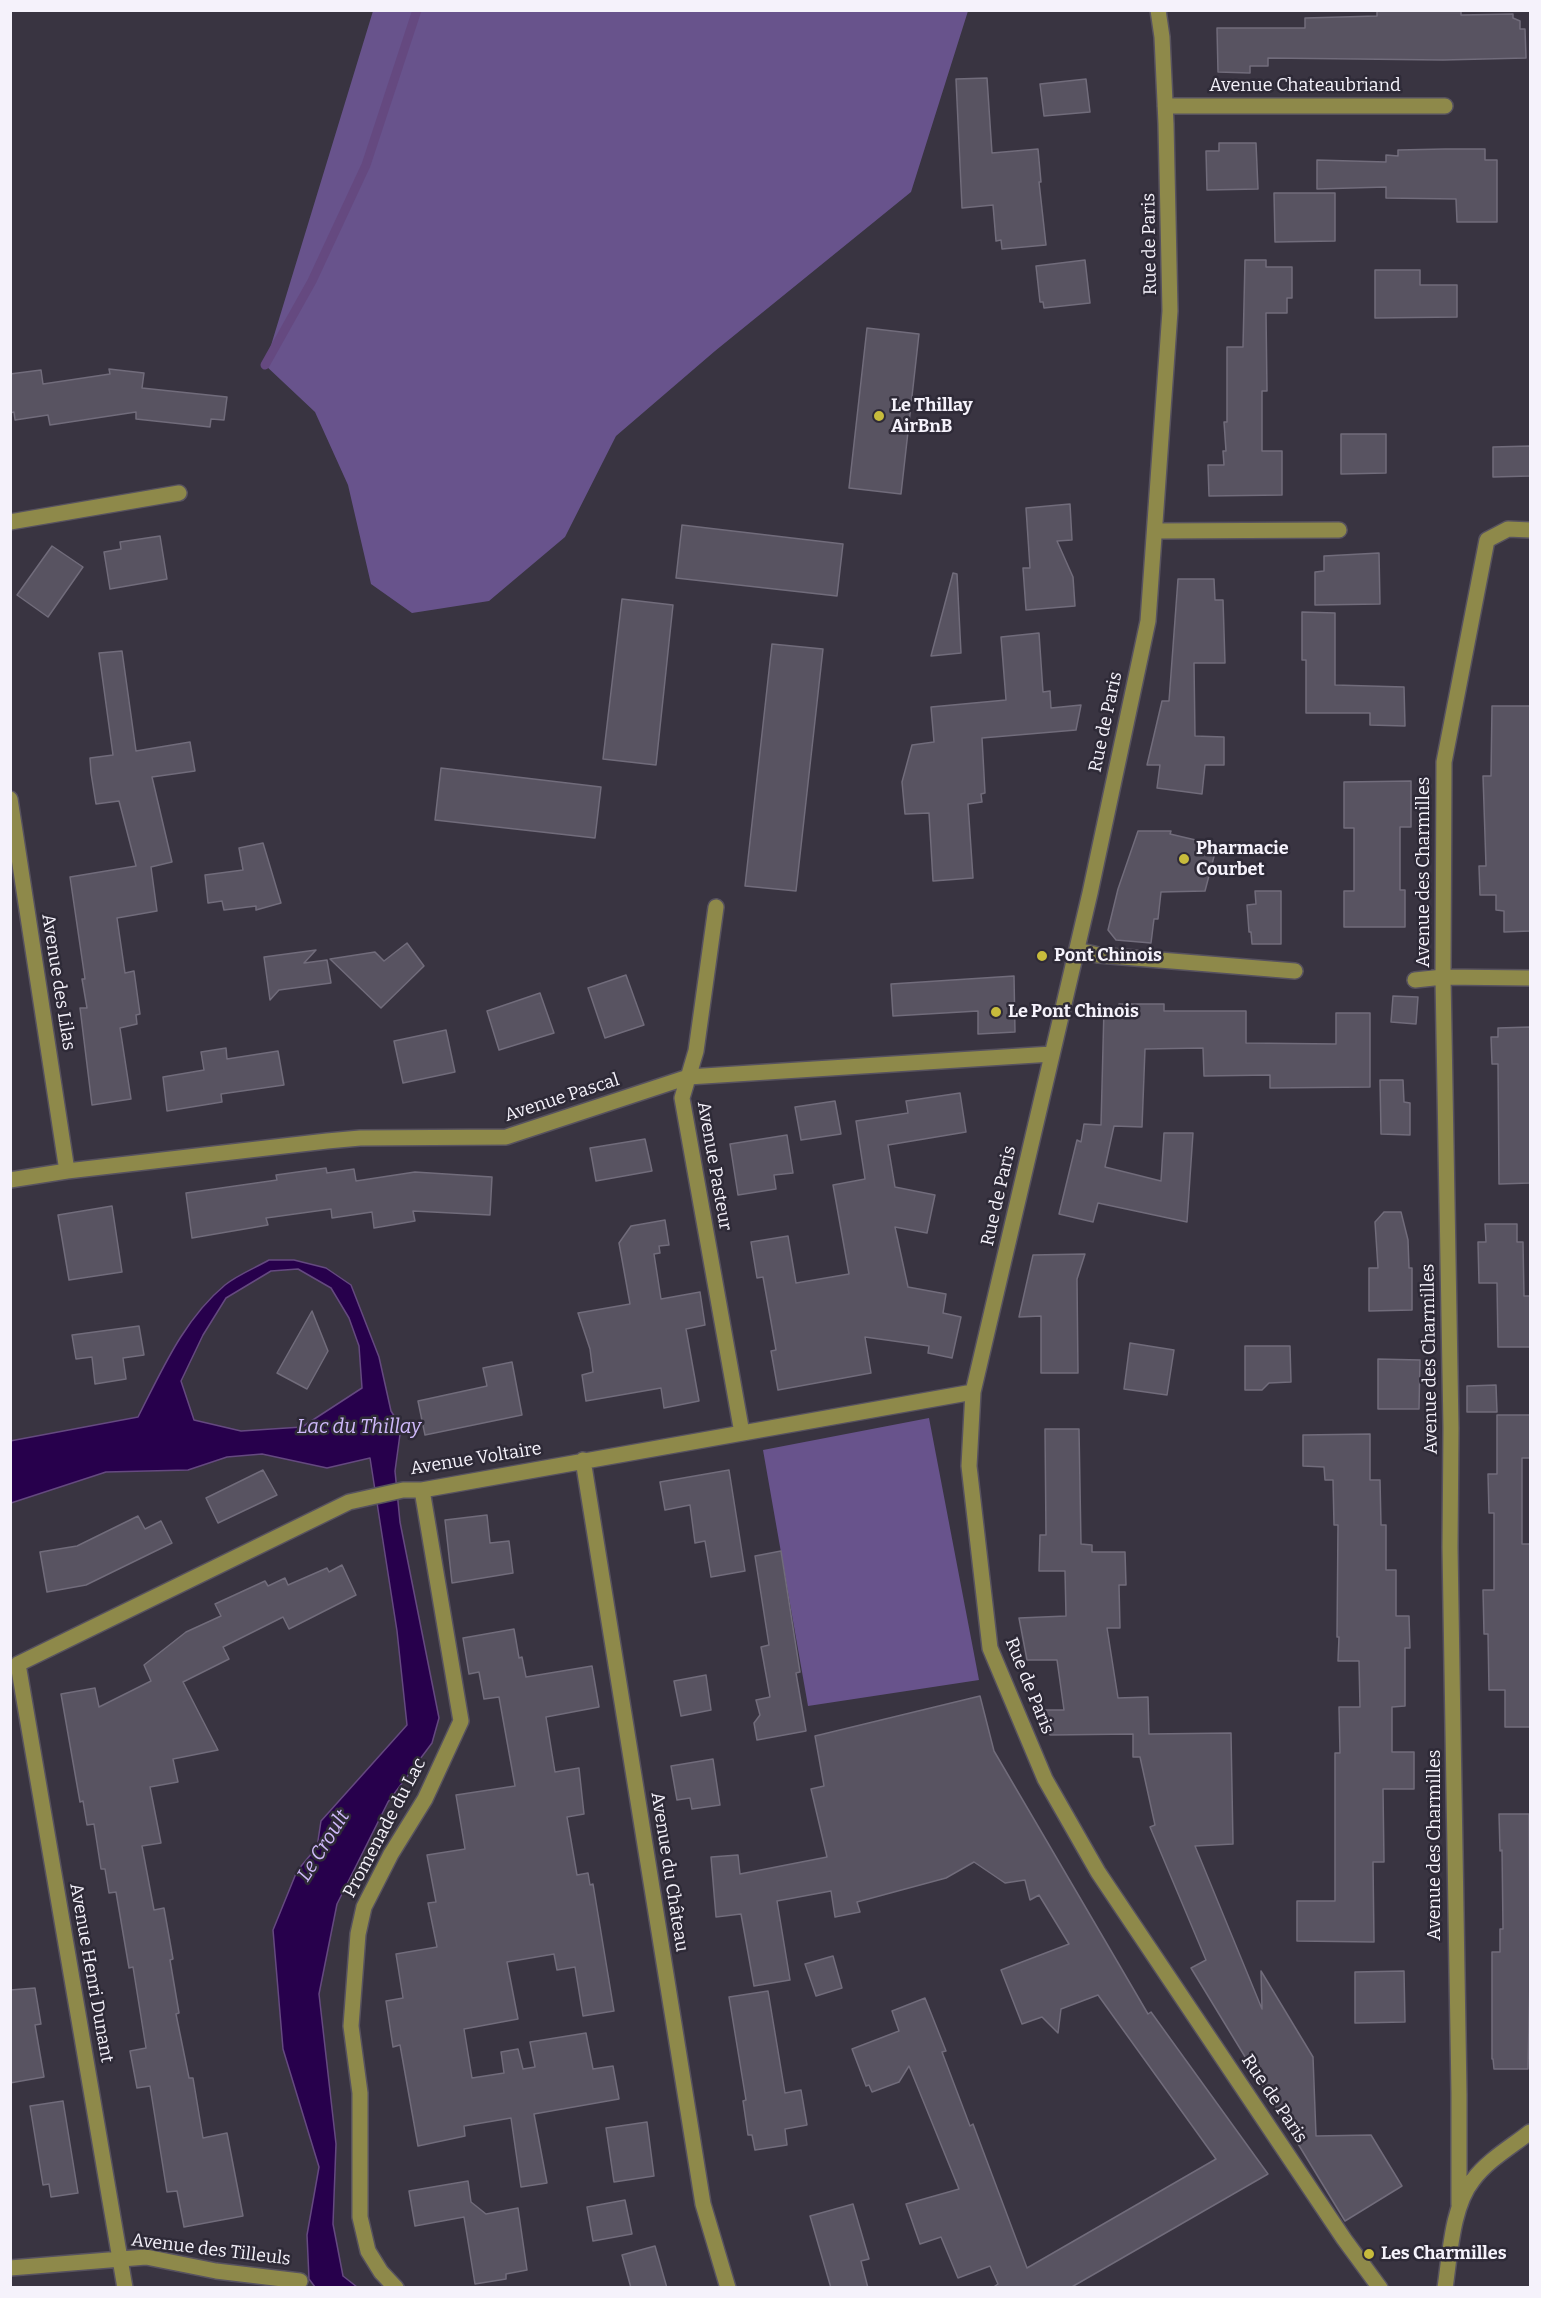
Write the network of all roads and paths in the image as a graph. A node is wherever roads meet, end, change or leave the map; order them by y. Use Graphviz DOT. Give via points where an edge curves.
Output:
graph roads {
  1 [pos="1158,10"];
  2 [pos="1165,106"];
  3 [pos="1445,106"];
  4 [pos="179,493"];
  5 [pos="10,522"];
  6 [pos="1339,530"];
  7 [pos="1530,530"];
  8 [pos="1155,531"];
  9 [pos="10,799"];
  10 [pos="716,907"];
  11 [pos="1077,950"];
  12 [pos="1294,971"];
  13 [pos="1443,977"];
  14 [pos="1530,978"];
  15 [pos="1415,980"];
  16 [pos="1052,1054"];
  17 [pos="688,1077"];
  18 [pos="67,1171"];
  19 [pos="10,1180"];
  20 [pos="973,1392"];
  21 [pos="742,1433"];
  22 [pos="583,1460"];
  23 [pos="423,1490"];
  24 [pos="14,1661"];
  25 [pos="1530,2132"];
  26 [pos="1459,2205"];
  27 [pos="120,2258"];
  28 [pos="10,2268"];
  29 [pos="300,2281"];
  30 [pos="126,2288"];
  31 [pos="396,2288"];
  32 [pos="728,2288"];
  33 [pos="1380,2288"];
  34 [pos="1445,2288"];
  1 -- 2 [label="street, Rue de Paris"];
  2 -- 3 [label="street, Avenue Chateaubriand"];
  2 -- 8 [label="street, Rue de Paris" via="1170,311"];
  4 -- 5 [label="street"];
  6 -- 8 [label="street"];
  7 -- 13 [label="street, Avenue des Charmilles" via="1508,529 1487,540 1444,762"];
  8 -- 11 [label="street, Rue de Paris" via="1148,621"];
  9 -- 18 [label="street, Avenue des Lilas"];
  10 -- 17 [label="street, Avenue Pasteur" via="696,1051"];
  11 -- 12 [label="street"];
  11 -- 16 [label="street, Rue de Paris"];
  13 -- 14 [label="street"];
  13 -- 15 [label="street"];
  13 -- 26 [label="street, Avenue des Charmilles"];
  16 -- 17 [label="street, Avenue Pascal"];
  16 -- 20 [label="street, Rue de Paris"];
  17 -- 18 [label="street, Avenue Pascal" via="506,1137 360,1138"];
  17 -- 21 [label="street, Avenue Pasteur" via="682,1098"];
  18 -- 19 [label="street, Avenue Pascal"];
  20 -- 21 [label="street, Avenue Voltaire"];
  20 -- 33 [label="street, Rue de Paris" via="969,1466 990,1648 1045,1779 1098,1872"];
  21 -- 22 [label="street, Avenue Voltaire"];
  22 -- 23 [label="street, Avenue Voltaire"];
  22 -- 32 [label="street, Avenue du Château" via="703,2204"];
  23 -- 24 [label="street, Avenue Voltaire" via="368,1497 330,1511"];
  23 -- 31 [label="street, Promenade du Lac" via="461,1721 425,1799 364,1907 358,1934 351,2026 360,2093 360,2217 368,2251"];
  24 -- 27 [label="street, Avenue Henri Dunant"];
  25 -- 26 [label="street" via="1488,2164 1472,2181"];
  26 -- 34 [label="street"];
  27 -- 28 [label="street, Avenue des Tilleuls"];
  27 -- 29 [label="street, Avenue des Tilleuls" via="146,2257 216,2271"];
  27 -- 30 [label="street, Avenue Henri Dunant"];
}
